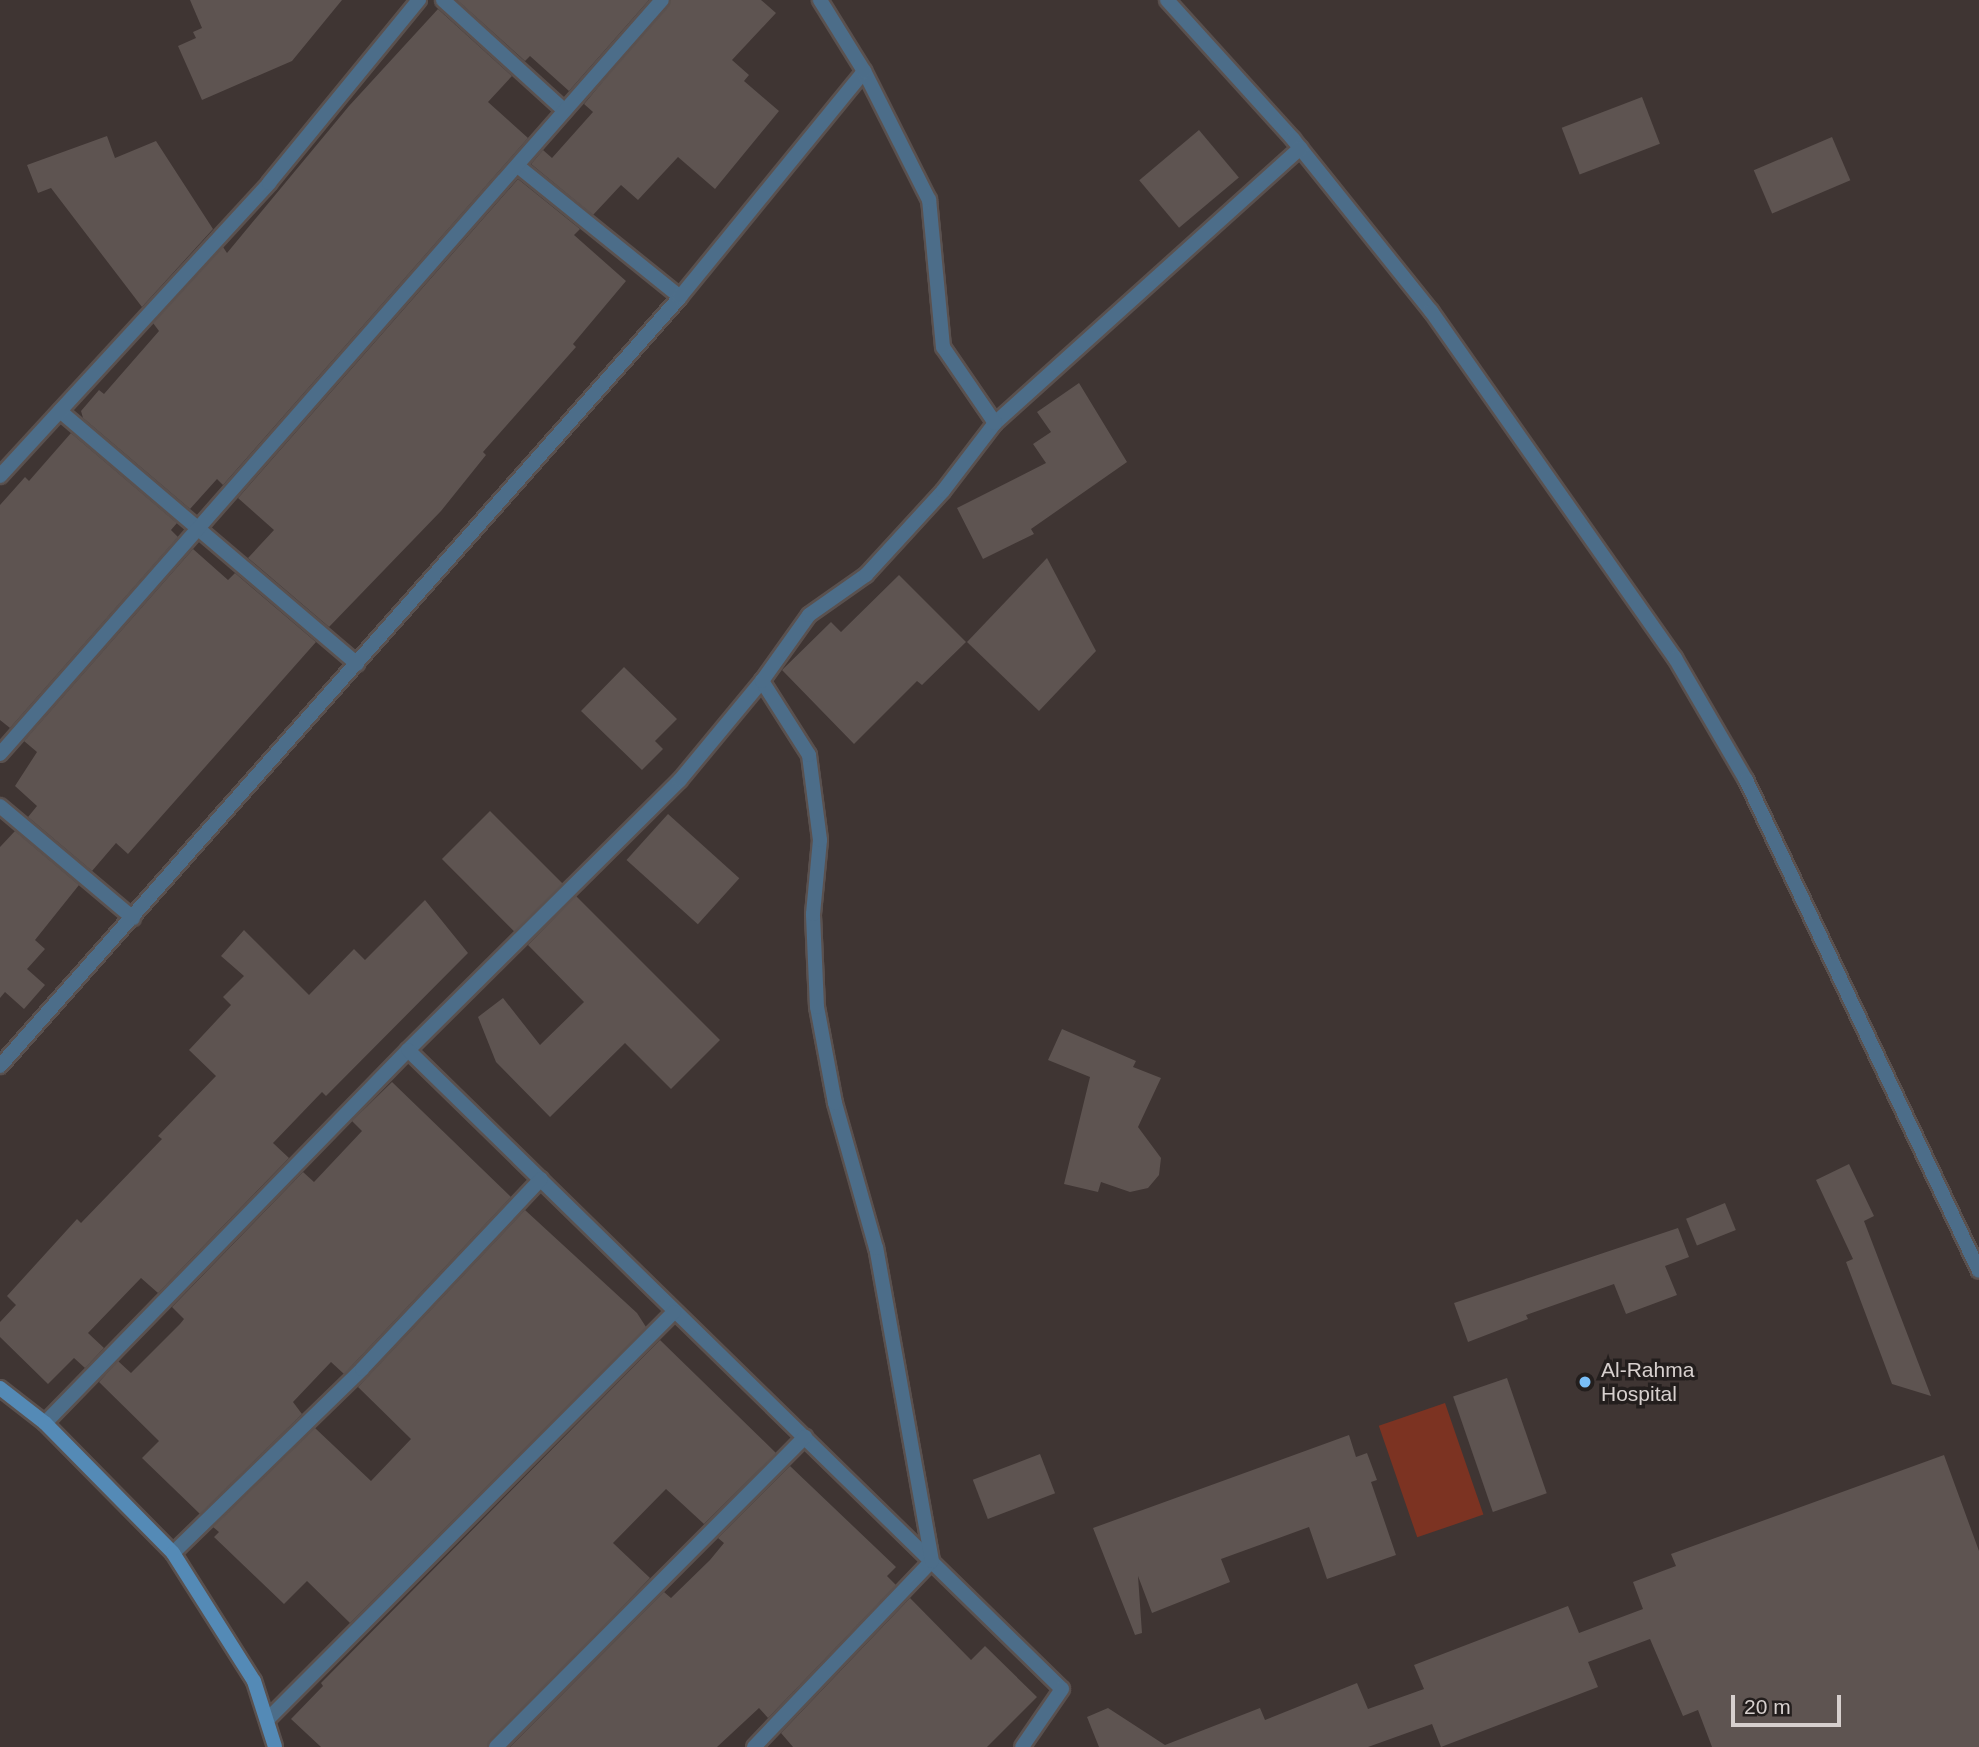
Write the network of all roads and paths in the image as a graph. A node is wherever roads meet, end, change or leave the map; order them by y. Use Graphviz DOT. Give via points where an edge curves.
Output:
graph roads {
  1 [pos="419,0"];
  2 [pos="443,0"];
  3 [pos="662,0"];
  4 [pos="820,0"];
  5 [pos="1167,0"];
  6 [pos="864,71"];
  7 [pos="564,110"];
  8 [pos="1300,148"];
  9 [pos="519,167"];
  10 [pos="680,297"];
  11 [pos="60,411"];
  12 [pos="995,423"];
  13 [pos="3,468"];
  14 [pos="199,527"];
  15 [pos="357,664"];
  16 [pos="762,681"];
  17 [pos="0,754"];
  18 [pos="0,806"];
  19 [pos="133,918"];
  20 [pos="408,1050"];
  21 [pos="0,1066"];
  22 [pos="541,1178"];
  23 [pos="1979,1271"];
  24 [pos="674,1312"];
  25 [pos="0,1388"];
  26 [pos="45,1423"];
  27 [pos="805,1437"];
  28 [pos="173,1553"];
  29 [pos="932,1561"];
  30 [pos="268,1719"];
  31 [pos="275,1747"];
  32 [pos="496,1747"];
  33 [pos="754,1747"];
  34 [pos="1022,1747"];
  1 -- 11 [label="street" via="269,183"];
  2 -- 7 [label="street"];
  3 -- 7 [label="street"];
  4 -- 6 [label="street"];
  5 -- 8 [label="street"];
  6 -- 10 [label="street"];
  6 -- 12 [label="street" via="929,200 943,347"];
  7 -- 9 [label="street"];
  8 -- 12 [label="street"];
  8 -- 23 [label="street" via="1431,311 1675,658 1746,780"];
  9 -- 10 [label="street"];
  9 -- 14 [label="street"];
  10 -- 15 [label="street"];
  11 -- 13 [label="street"];
  11 -- 14 [label="street"];
  12 -- 16 [label="street" via="943,491 866,575 809,615"];
  14 -- 15 [label="street"];
  14 -- 17 [label="street"];
  15 -- 19 [label="street"];
  16 -- 20 [label="street" via="680,780"];
  16 -- 29 [label="street" via="809,755 820,840 813,914 817,1007 835,1103 876,1248"];
  18 -- 19 [label="street"];
  19 -- 21 [label="street"];
  20 -- 22 [label="street"];
  20 -- 26 [label="street"];
  22 -- 24 [label="street"];
  22 -- 28 [label="street" via="362,1369"];
  24 -- 27 [label="street"];
  24 -- 30 [label="street"];
  25 -- 26 [label="street"];
  26 -- 28 [label="street"];
  27 -- 29 [label="street"];
  27 -- 32 [label="street"];
  28 -- 30 [label="street" via="247,1670"];
  29 -- 33 [label="street"];
  29 -- 34 [label="street" via="1062,1689"];
  30 -- 31 [label="street"];
}
